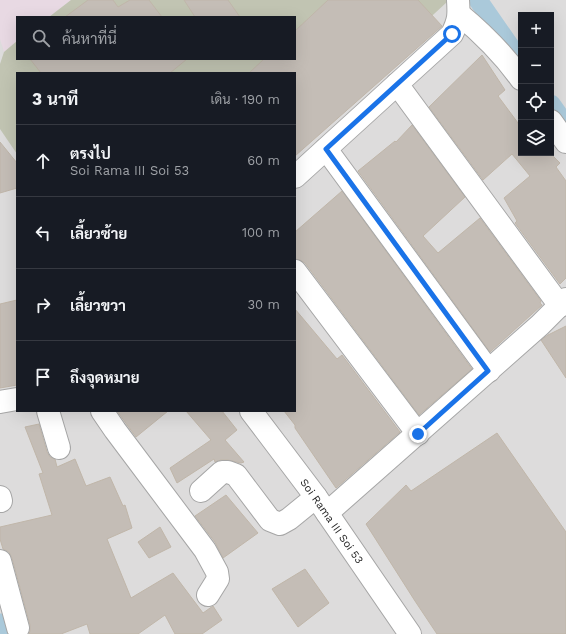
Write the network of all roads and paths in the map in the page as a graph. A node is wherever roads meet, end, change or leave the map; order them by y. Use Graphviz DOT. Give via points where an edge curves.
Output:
graph roads {
  1 [pos="458,7"];
  2 [pos="518,75"];
  3 [pos="397,84"];
  4 [pos="554,125"];
  5 [pos="566,142"];
  6 [pos="326,149"];
  7 [pos="296,176"];
  8 [pos="296,273"];
  9 [pos="563,302"];
  10 [pos="488,371"];
  11 [pos="16,399"];
  12 [pos="0,402"];
  13 [pos="48,412"];
  14 [pos="103,412"];
  15 [pos="252,412"];
  16 [pos="418,434"];
  17 [pos="59,448"];
  18 [pos="202,490"];
  19 [pos="0,497"];
  20 [pos="0,501"];
  21 [pos="322,505"];
  22 [pos="0,561"];
  23 [pos="208,594"];
  24 [pos="18,628"];
  25 [pos="410,634"];
  1 -- 2 [label="street"];
  1 -- 3 [label="street" via="457,24 452,34"];
  3 -- 6 [label="street"];
  3 -- 9 [label="street"];
  4 -- 5 [label="street"];
  6 -- 7 [label="street"];
  6 -- 10 [label="street"];
  8 -- 16 [label="street"];
  9 -- 10 [label="street"];
  10 -- 16 [label="street"];
  11 -- 12 [label="street"];
  13 -- 17 [label="street"];
  14 -- 23 [label="street" via="205,550 218,579"];
  15 -- 21 [label="street, Soi Rama III Soi 53"];
  16 -- 21 [label="street"];
  18 -- 21 [label="street" via="222,472 236,475 270,520 280,524"];
  19 -- 20 [label="street"];
  21 -- 25 [label="street, Soi Rama III Soi 53"];
  22 -- 24 [label="street"];
}
